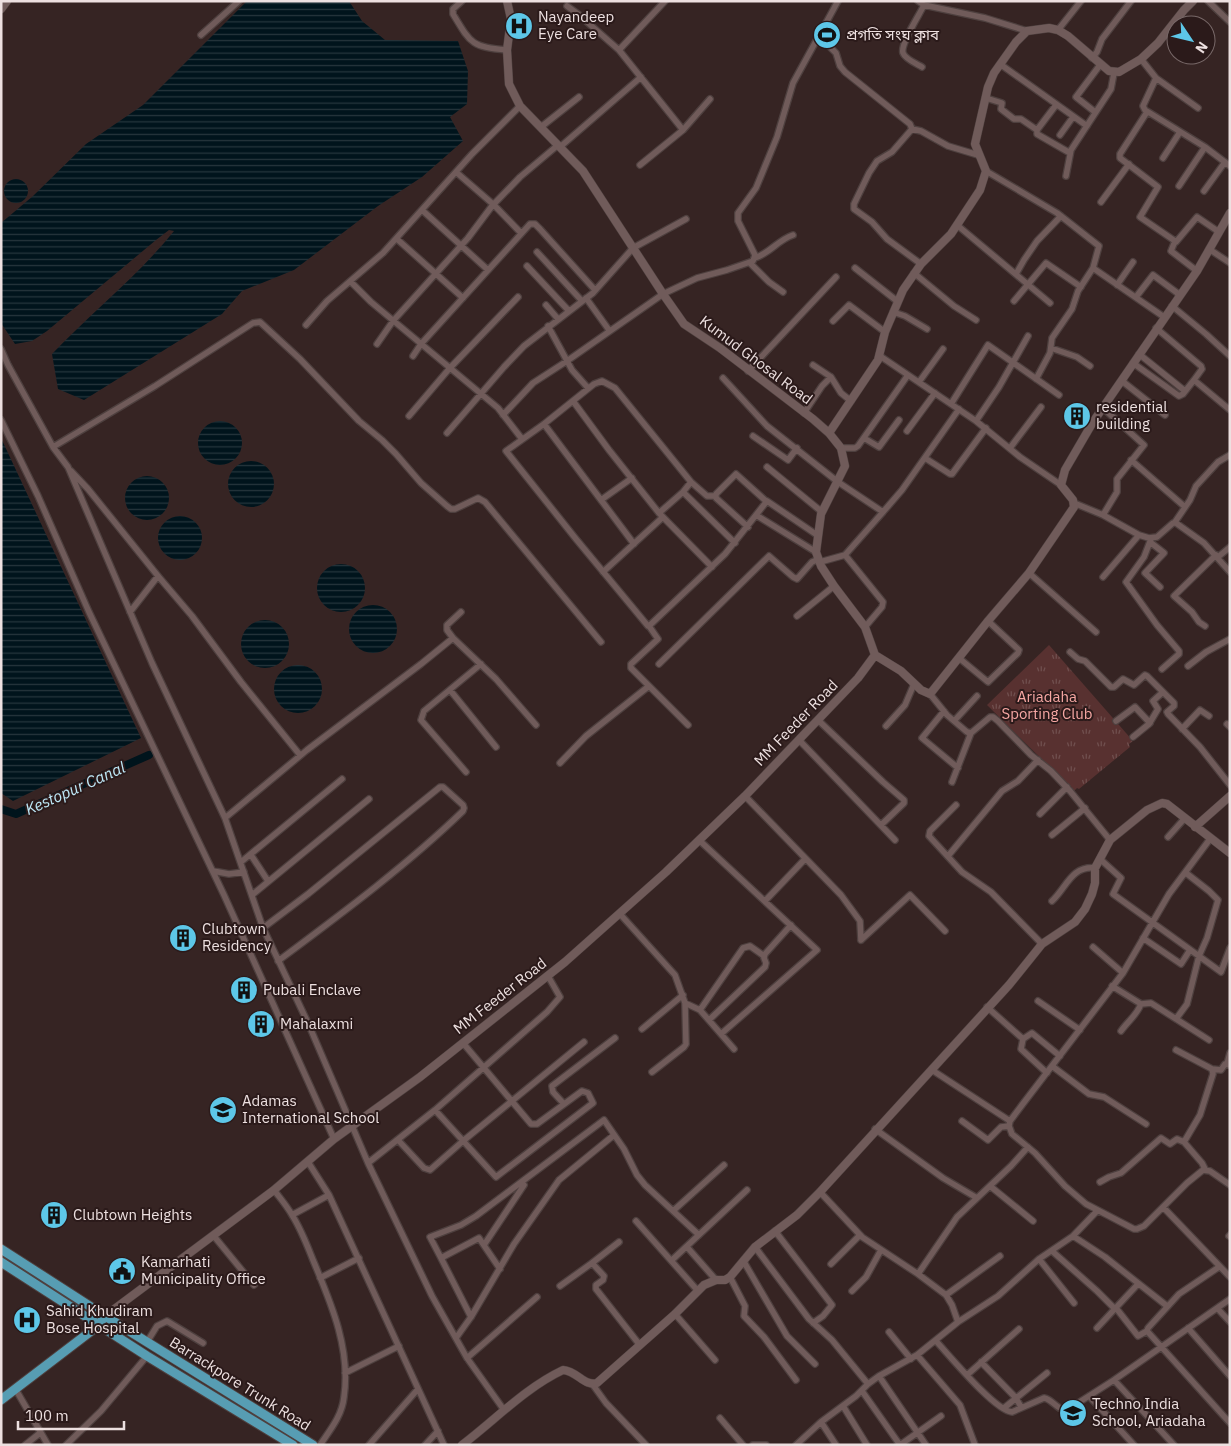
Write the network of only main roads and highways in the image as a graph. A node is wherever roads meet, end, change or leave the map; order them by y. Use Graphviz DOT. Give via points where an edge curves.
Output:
graph roads {
  1 [pos="1,1249"];
  2 [pos="1,1262"];
  3 [pos="105,1316"];
  4 [pos="99,1325"];
  5 [pos="1,1400"];
  6 [pos="293,1445"];
  7 [pos="313,1445"];
  1 -- 3 [label="main road, Barrackpore Trunk Road"];
  2 -- 4 [label="main road, Barrackpore Trunk Road"];
  3 -- 4 [label="main road"];
  3 -- 7 [label="main road, Barrackpore Trunk Road"];
  4 -- 5 [label="main road"];
  4 -- 6 [label="main road, Barrackpore Trunk Road"];
}
